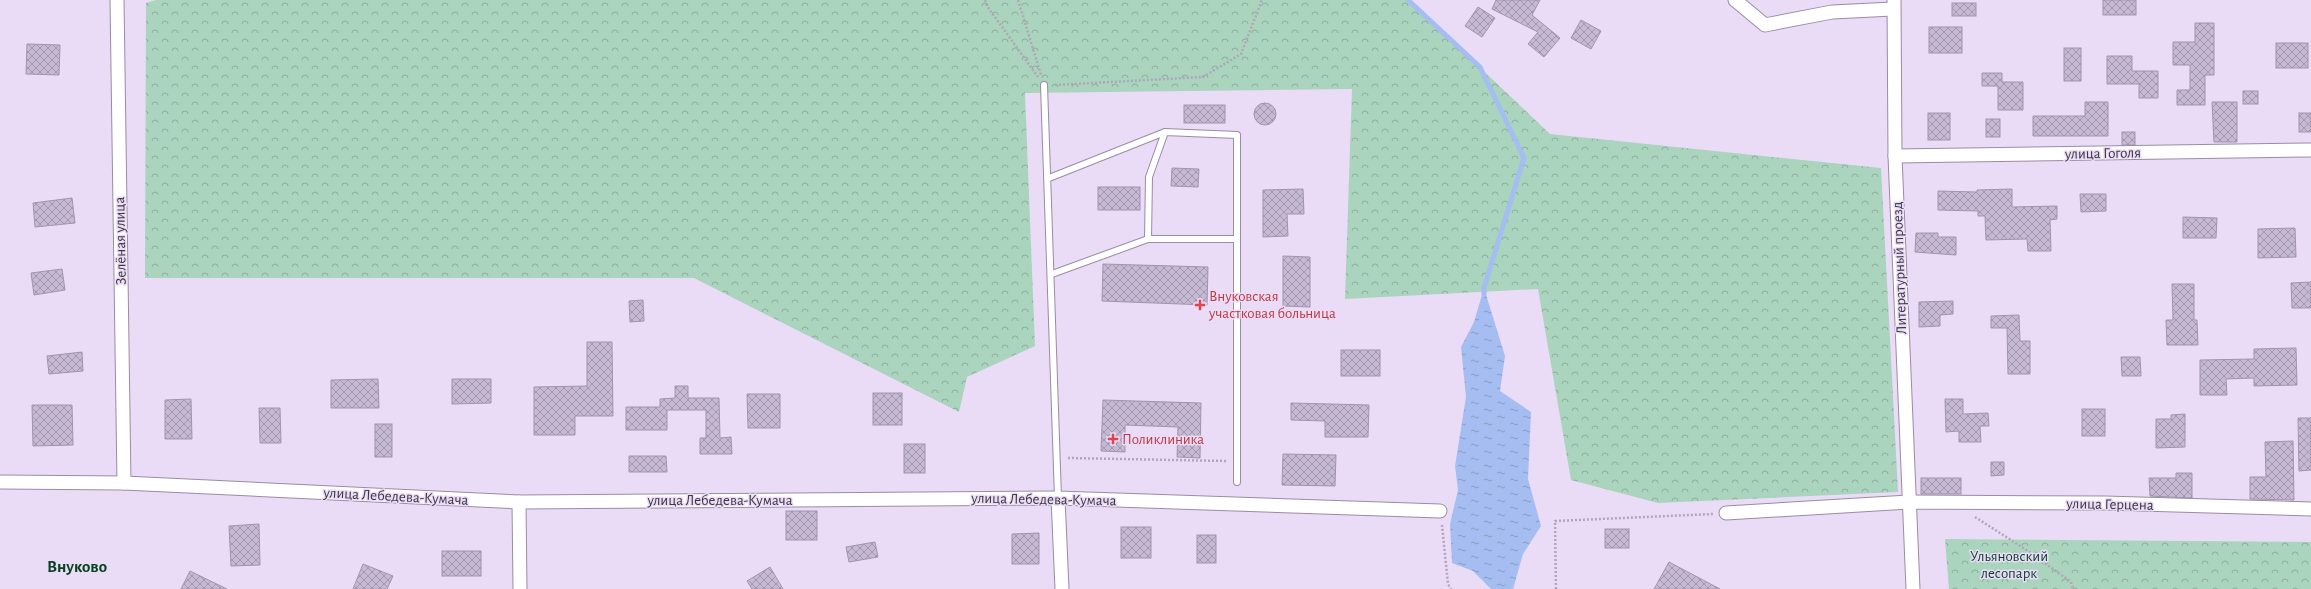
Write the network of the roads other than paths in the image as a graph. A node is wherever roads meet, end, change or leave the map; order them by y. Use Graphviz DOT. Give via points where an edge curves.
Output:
graph roads {
  1 [pos="117,0"];
  2 [pos="1735,0"];
  3 [pos="1894,4"];
  4 [pos="1044,85"];
  5 [pos="1165,132"];
  6 [pos="2311,150"];
  7 [pos="1895,156"];
  8 [pos="1049,178"];
  9 [pos="1148,239"];
  10 [pos="1237,239"];
  11 [pos="1052,274"];
  12 [pos="0,482"];
  13 [pos="1237,482"];
  14 [pos="124,483"];
  15 [pos="1058,498"];
  16 [pos="518,502"];
  17 [pos="1909,502"];
  18 [pos="2311,509"];
  19 [pos="1440,511"];
  20 [pos="1726,513"];
  21 [pos="520,589"];
  22 [pos="1062,589"];
  23 [pos="1913,589"];
  1 -- 14 [label="street, Зелёная улица"];
  2 -- 3 [label="street" via="1765,24"];
  3 -- 7 [label="street, Литературный проезд"];
  4 -- 8 [label="lane"];
  5 -- 8 [label="lane"];
  5 -- 9 [label="lane" via="1149,177"];
  5 -- 10 [label="lane" via="1237,135"];
  6 -- 7 [label="street, улица Гоголя"];
  7 -- 17 [label="street, Литературный проезд"];
  8 -- 11 [label="lane"];
  9 -- 10 [label="lane"];
  9 -- 11 [label="lane"];
  10 -- 13 [label="lane"];
  11 -- 15 [label="lane"];
  12 -- 14 [label="street, улица Лебедева-Кумача"];
  14 -- 16 [label="street, улица Лебедева-Кумача"];
  15 -- 16 [label="street, улица Лебедева-Кумача"];
  15 -- 19 [label="street, улица Лебедева-Кумача"];
  15 -- 22 [label="street"];
  16 -- 21 [label="street"];
  17 -- 18 [label="street, улица Герцена" via="2105,503"];
  17 -- 20 [label="street, улица Герцена"];
  17 -- 23 [label="street, Литературный проезд"];
}
